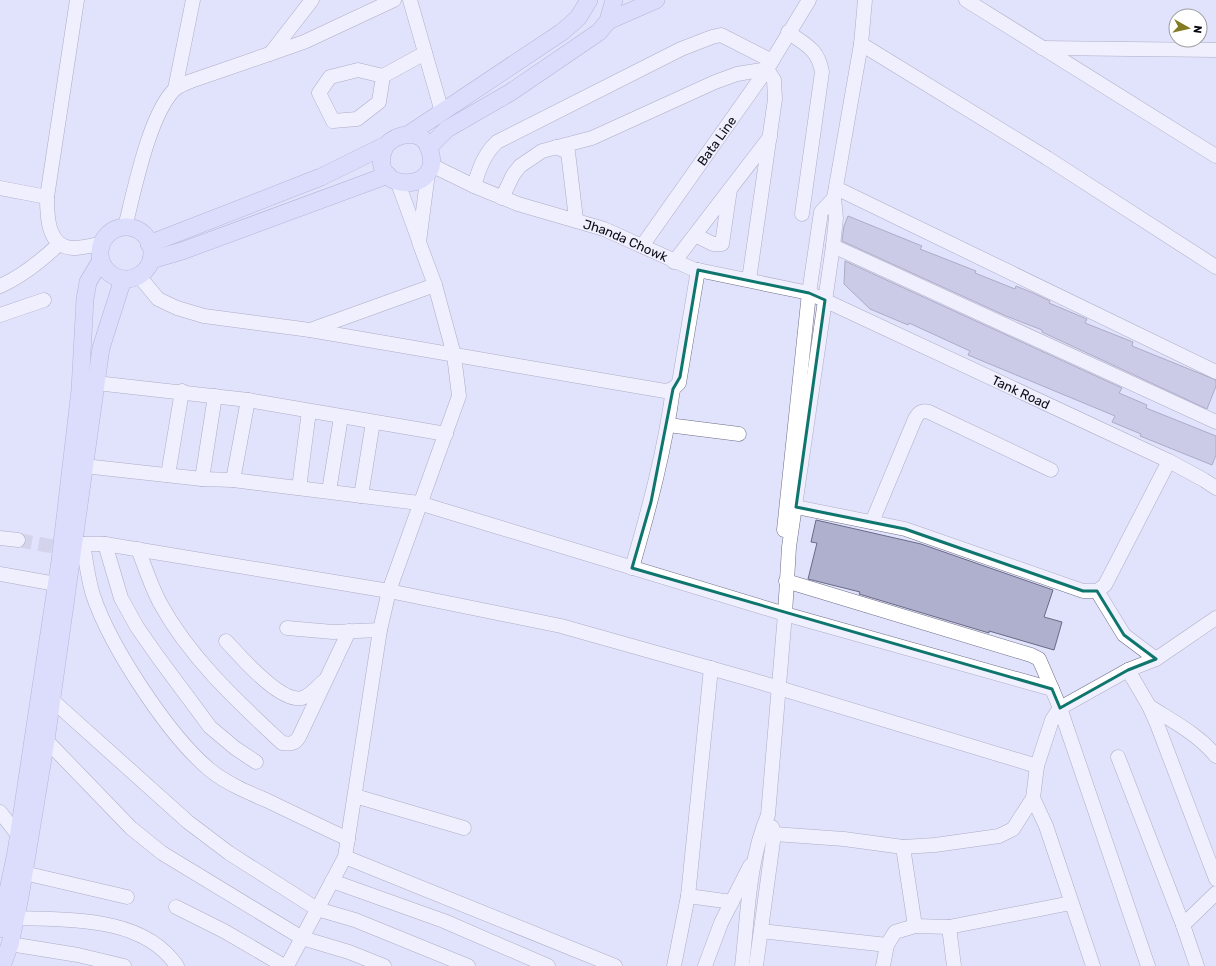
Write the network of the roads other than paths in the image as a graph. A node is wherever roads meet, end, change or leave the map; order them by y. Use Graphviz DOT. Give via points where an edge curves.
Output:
graph roads {
  1 [pos="77,0"];
  2 [pos="193,0"];
  3 [pos="394,0"];
  4 [pos="410,0"];
  5 [pos="589,0"];
  6 [pos="614,0"];
  7 [pos="656,0"];
  8 [pos="809,0"];
  9 [pos="865,0"];
  10 [pos="966,0"];
  11 [pos="308,3"];
  12 [pos="608,20"];
  13 [pos="788,32"];
  14 [pos="861,44"];
  15 [pos="1042,48"];
  16 [pos="1216,50"];
  17 [pos="425,53"];
  18 [pos="270,54"];
  19 [pos="770,65"];
  20 [pos="383,76"];
  21 [pos="175,89"];
  22 [pos="442,112"];
  23 [pos="409,134"];
  24 [pos="770,136"];
  25 [pos="386,145"];
  26 [pos="556,146"];
  27 [pos="429,147"];
  28 [pos="1216,156"];
  29 [pos="429,169"];
  30 [pos="393,179"];
  31 [pos="474,186"];
  32 [pos="0,188"];
  33 [pos="730,188"];
  34 [pos="835,193"];
  35 [pos="47,197"];
  36 [pos="502,198"];
  37 [pos="802,214"];
  38 [pos="576,219"];
  39 [pos="125,227"];
  40 [pos="695,235"];
  41 [pos="419,242"];
  42 [pos="59,244"];
  43 [pos="101,244"];
  44 [pos="642,246"];
  45 [pos="833,246"];
  46 [pos="150,252"];
  47 [pos="100,262"];
  48 [pos="674,262"];
  49 [pos="1216,267"];
  50 [pos="698,270"];
  51 [pos="131,278"];
  52 [pos="749,280"];
  53 [pos="435,285"];
  54 [pos="0,286"];
  55 [pos="809,293"];
  56 [pos="44,300"];
  57 [pos="824,300"];
  58 [pos="0,315"];
  59 [pos="310,330"];
  60 [pos="454,355"];
  61 [pos="1216,372"];
  62 [pos="96,382"];
  63 [pos="673,389"];
  64 [pos="182,391"];
  65 [pos="215,396"];
  66 [pos="248,400"];
  67 [pos="309,411"];
  68 [pos="341,417"];
  69 [pos="373,422"];
  70 [pos="1216,422"];
  71 [pos="668,425"];
  72 [pos="446,434"];
  73 [pos="739,434"];
  74 [pos="1169,461"];
  75 [pos="84,466"];
  76 [pos="1051,470"];
  77 [pos="168,475"];
  78 [pos="202,479"];
  79 [pos="232,480"];
  80 [pos="299,488"];
  81 [pos="1216,488"];
  82 [pos="329,491"];
  83 [pos="361,496"];
  84 [pos="420,503"];
  85 [pos="796,507"];
  86 [pos="872,522"];
  87 [pos="0,538"];
  88 [pos="18,540"];
  89 [pos="78,543"];
  90 [pos="105,544"];
  91 [pos="789,547"];
  92 [pos="138,549"];
  93 [pos="632,568"];
  94 [pos="0,574"];
  95 [pos="786,581"];
  96 [pos="56,584"];
  97 [pos="389,591"];
  98 [pos="1097,591"];
  99 [pos="786,614"];
  100 [pos="1216,618"];
  101 [pos="287,628"];
  102 [pos="380,630"];
  103 [pos="349,632"];
  104 [pos="226,641"];
  105 [pos="1156,659"];
  106 [pos="711,668"];
  107 [pos="1128,670"];
  108 [pos="327,678"];
  109 [pos="778,688"];
  110 [pos="1052,689"];
  111 [pos="52,700"];
  112 [pos="1149,706"];
  113 [pos="1060,708"];
  114 [pos="46,740"];
  115 [pos="1216,756"];
  116 [pos="1118,757"];
  117 [pos="256,762"];
  118 [pos="1037,766"];
  119 [pos="355,796"];
  120 [pos="1033,798"];
  121 [pos="0,812"];
  122 [pos="768,815"];
  123 [pos="464,828"];
  124 [pos="774,834"];
  125 [pos="18,835"];
  126 [pos="348,839"];
  127 [pos="903,847"];
  128 [pos="345,857"];
  129 [pos="755,857"];
  130 [pos="24,873"];
  131 [pos="1216,879"];
  132 [pos="332,881"];
  133 [pos="688,896"];
  134 [pos="1215,896"];
  135 [pos="127,897"];
  136 [pos="732,902"];
  137 [pos="1071,903"];
  138 [pos="176,907"];
  139 [pos="317,910"];
  140 [pos="16,918"];
  141 [pos="1183,925"];
  142 [pos="915,926"];
  143 [pos="950,927"];
  144 [pos="0,929"];
  145 [pos="761,931"];
  146 [pos="302,938"];
  147 [pos="10,944"];
  148 [pos="887,945"];
  149 [pos="289,965"];
  150 [pos="2,966"];
  151 [pos="124,966"];
  152 [pos="177,966"];
  153 [pos="384,966"];
  154 [pos="468,966"];
  155 [pos="548,966"];
  156 [pos="615,966"];
  157 [pos="674,966"];
  158 [pos="705,966"];
  159 [pos="742,966"];
  160 [pos="756,966"];
  161 [pos="883,966"];
  162 [pos="954,966"];
  163 [pos="1093,966"];
  164 [pos="1148,966"];
  165 [pos="1197,966"];
  1 -- 35 [label="street"];
  2 -- 21 [label="street"];
  3 -- 18 [label="street" via="304,42"];
  4 -- 17 [label="street"];
  5 -- 22 [label="main road" via="578,18 562,32"];
  6 -- 12 [label="main road"];
  7 -- 12 [label="main road"];
  8 -- 13 [label="street, Bata Line"];
  9 -- 14 [label="street"];
  10 -- 15 [label="street"];
  11 -- 18 [label="street"];
  12 -- 27 [label="main road" via="599,32 511,92 447,129"];
  13 -- 19 [label="street, Bata Line"];
  13 -- 37 [label="street" via="815,51 822,72"];
  14 -- 34 [label="street"];
  14 -- 49 [label="street" via="1048,158"];
  15 -- 16 [label="street"];
  15 -- 28 [label="street"];
  17 -- 20 [label="street"];
  17 -- 22 [label="street"];
  18 -- 21 [label="street"];
  19 -- 24 [label="street" via="776,89"];
  19 -- 26 [label="street" via="715,82 592,138"];
  19 -- 31 [label="street" via="720,35 712,36 681,49 497,142 488,150 481,163"];
  19 -- 44 [label="street, Bata Line"];
  20 -- 20 [label="street" via="379,102 357,119 333,121 319,93 330,77 358,70"];
  21 -- 39 [label="street" via="165,103 145,151"];
  22 -- 23 [label="main road"];
  23 -- 25 [label="main road" via="393,138"];
  23 -- 27 [label="main road" via="418,136"];
  24 -- 33 [label="street"];
  24 -- 52 [label="street"];
  25 -- 30 [label="main road" via="382,159 384,168"];
  25 -- 46 [label="main road" via="321,177"];
  26 -- 36 [label="street" via="520,166"];
  26 -- 38 [label="street" via="568,152"];
  27 -- 29 [label="main road"];
  29 -- 30 [label="main road" via="422,179 414,183"];
  29 -- 31 [label="street, Jhanda Chowk"];
  29 -- 41 [label="street"];
  30 -- 41 [label="street"];
  30 -- 46 [label="main road" via="182,251"];
  31 -- 36 [label="street, Jhanda Chowk"];
  32 -- 35 [label="street"];
  33 -- 40 [label="street"];
  33 -- 40 [label="street" via="722,244 713,244"];
  34 -- 45 [label="street"];
  34 -- 55 [label="street" via="821,212"];
  34 -- 61 [label="street"];
  35 -- 42 [label="street" via="50,230"];
  36 -- 38 [label="street, Jhanda Chowk"];
  38 -- 44 [label="street, Jhanda Chowk"];
  39 -- 43 [label="main road" via="116,229"];
  39 -- 46 [label="main road" via="140,232 147,238"];
  40 -- 48 [label="street"];
  41 -- 53 [label="street"];
  42 -- 43 [label="street" via="73,248"];
  42 -- 54 [label="street" via="34,267"];
  43 -- 47 [label="main road"];
  44 -- 48 [label="street, Jhanda Chowk"];
  45 -- 57 [label="street"];
  45 -- 70 [label="street"];
  46 -- 51 [label="main road" via="146,270"];
  47 -- 51 [label="main road" via="114,277"];
  47 -- 96 [label="main road" via="88,282 85,299 80,390"];
  48 -- 50 [label="street, Jhanda Chowk"];
  50 -- 52 [label="street, Jhanda Chowk"];
  50 -- 63 [label="street" via="680,377"];
  51 -- 59 [label="street" via="158,299 204,316"];
  51 -- 62 [label="main road" via="101,348"];
  52 -- 55 [label="street, Jhanda Chowk"];
  53 -- 59 [label="street"];
  53 -- 60 [label="street"];
  55 -- 57 [label="street, Jhanda Chowk"];
  55 -- 91 [label="street" via="784,525"];
  56 -- 58 [label="street"];
  57 -- 74 [label="street, Tank Road"];
  57 -- 85 [label="street"];
  59 -- 60 [label="street"];
  60 -- 63 [label="street" via="665,391"];
  60 -- 72 [label="street" via="459,396"];
  62 -- 64 [label="street"];
  62 -- 75 [label="main road"];
  63 -- 71 [label="street"];
  64 -- 65 [label="street"];
  64 -- 77 [label="street"];
  65 -- 66 [label="street"];
  65 -- 78 [label="street"];
  66 -- 67 [label="street"];
  66 -- 79 [label="street"];
  67 -- 68 [label="street"];
  67 -- 80 [label="street"];
  68 -- 69 [label="street"];
  68 -- 82 [label="street"];
  69 -- 72 [label="street"];
  69 -- 83 [label="street"];
  71 -- 73 [label="street"];
  71 -- 93 [label="street" via="651,502"];
  72 -- 84 [label="street"];
  74 -- 81 [label="street, Tank Road"];
  74 -- 98 [label="street" via="1105,584"];
  75 -- 77 [label="street"];
  75 -- 89 [label="main road"];
  76 -- 86 [label="street" via="924,411 918,413 915,419"];
  77 -- 78 [label="street"];
  78 -- 79 [label="street"];
  79 -- 80 [label="street"];
  80 -- 82 [label="street"];
  82 -- 83 [label="street"];
  83 -- 84 [label="street"];
  84 -- 93 [label="street"];
  84 -- 97 [label="street"];
  85 -- 86 [label="street"];
  85 -- 91 [label="street"];
  86 -- 98 [label="street" via="905,529 1083,591"];
  87 -- 88 [label="street"];
  89 -- 90 [label="street"];
  89 -- 111 [label="main road"];
  89 -- 126 [label="street" via="93,595 107,627 166,723 182,741 210,770 237,787"];
  90 -- 92 [label="street"];
  90 -- 117 [label="street" via="121,598 137,627 210,727"];
  91 -- 95 [label="street"];
  92 -- 97 [label="street"];
  92 -- 108 [label="street" via="160,603 182,637 228,693 282,743 290,744 300,737"];
  93 -- 99 [label="street"];
  94 -- 96 [label="street"];
  95 -- 99 [label="street"];
  95 -- 110 [label="street" via="1031,655 1039,659"];
  96 -- 125 [label="main road"];
  97 -- 102 [label="street"];
  97 -- 106 [label="street" via="561,626"];
  98 -- 105 [label="street" via="1124,635"];
  99 -- 109 [label="street"];
  99 -- 110 [label="street"];
  100 -- 105 [label="street"];
  101 -- 103 [label="street"];
  102 -- 103 [label="street"];
  102 -- 119 [label="street"];
  103 -- 108 [label="street"];
  104 -- 108 [label="street" via="262,678 281,692 293,697 305,697"];
  105 -- 107 [label="street"];
  106 -- 109 [label="street"];
  106 -- 133 [label="street"];
  107 -- 112 [label="street"];
  107 -- 113 [label="street"];
  109 -- 118 [label="street"];
  109 -- 122 [label="street"];
  110 -- 113 [label="street"];
  111 -- 114 [label="main road"];
  111 -- 139 [label="street" via="188,822 229,853"];
  112 -- 115 [label="street" via="1194,735"];
  112 -- 131 [label="street"];
  113 -- 118 [label="street" via="1052,720"];
  113 -- 164 [label="street"];
  114 -- 130 [label="main road"];
  114 -- 146 [label="street" via="131,828 162,853"];
  116 -- 141 [label="street"];
  118 -- 120 [label="street"];
  119 -- 123 [label="street"];
  119 -- 126 [label="street"];
  120 -- 127 [label="street" via="1013,829 999,836"];
  120 -- 137 [label="street" via="1046,826"];
  121 -- 125 [label="street"];
  122 -- 124 [label="street"];
  122 -- 129 [label="street" via="759,836"];
  124 -- 127 [label="street" via="844,839"];
  124 -- 145 [label="street"];
  125 -- 144 [label="main road"];
  126 -- 128 [label="street"];
  127 -- 142 [label="street"];
  128 -- 132 [label="street"];
  128 -- 156 [label="street"];
  129 -- 136 [label="street"];
  129 -- 159 [label="street"];
  130 -- 135 [label="street"];
  130 -- 140 [label="main road"];
  132 -- 139 [label="street"];
  132 -- 155 [label="street" via="444,921"];
  133 -- 136 [label="street"];
  133 -- 157 [label="street"];
  134 -- 141 [label="street"];
  136 -- 158 [label="street" via="721,922"];
  137 -- 143 [label="street"];
  137 -- 163 [label="street"];
  138 -- 149 [label="street"];
  139 -- 146 [label="street"];
  139 -- 154 [label="street" via="355,920"];
  140 -- 147 [label="main road"];
  140 -- 152 [label="street" via="73,921 118,927 143,936 171,957"];
  141 -- 165 [label="street"];
  142 -- 143 [label="street"];
  142 -- 148 [label="street" via="895,932"];
  143 -- 162 [label="street"];
  145 -- 148 [label="street"];
  145 -- 160 [label="street"];
  146 -- 149 [label="street"];
  146 -- 153 [label="street"];
  147 -- 150 [label="main road"];
  147 -- 151 [label="street" via="78,954"];
  148 -- 161 [label="street"];
}
